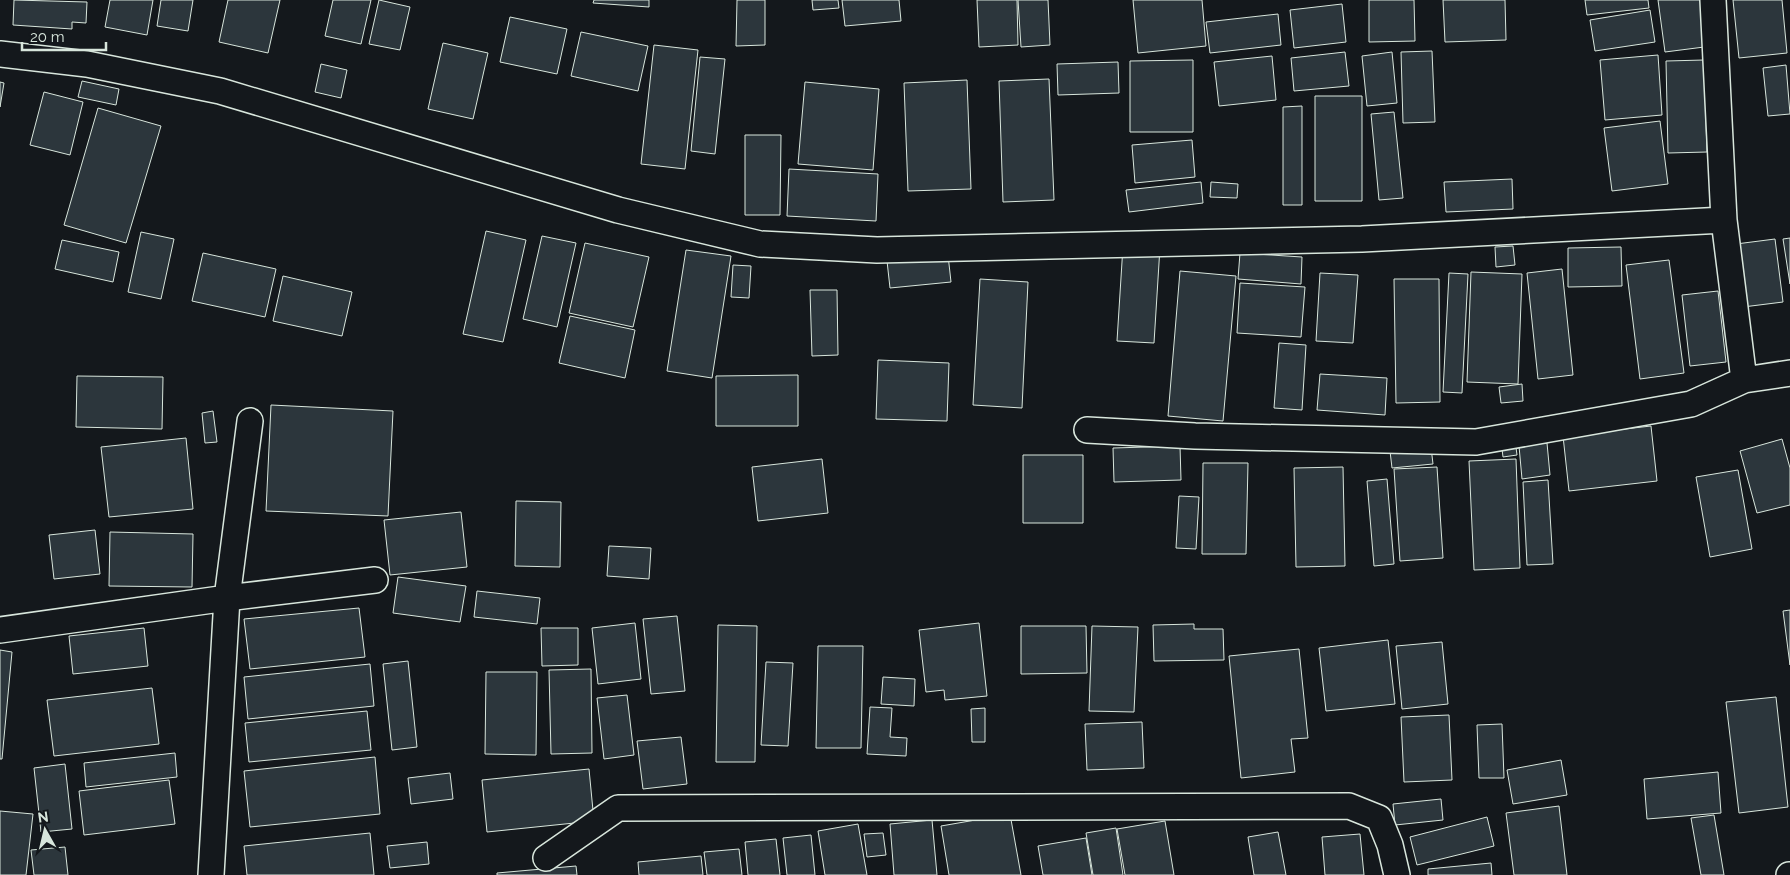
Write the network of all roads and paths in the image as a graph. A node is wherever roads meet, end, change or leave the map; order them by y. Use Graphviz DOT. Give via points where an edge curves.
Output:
graph roads {
  1 [pos="1714,0"];
  2 [pos="0,54"];
  3 [pos="1724,220"];
  4 [pos="1790,373"];
  5 [pos="1744,380"];
  6 [pos="250,421"];
  7 [pos="1087,430"];
  8 [pos="375,580"];
  9 [pos="227,598"];
  10 [pos="0,630"];
  11 [pos="546,858"];
  12 [pos="211,875"];
  13 [pos="1397,875"];
  1 -- 3 [label="street"];
  2 -- 3 [label="street" via="87,64 220,91 618,210 760,244 877,250 1333,240"];
  3 -- 5 [label="street"];
  4 -- 5 [label="street"];
  5 -- 7 [label="street" via="1691,404 1476,442 1194,436"];
  6 -- 9 [label="street"];
  8 -- 9 [label="street"];
  9 -- 10 [label="street"];
  9 -- 12 [label="street"];
  11 -- 13 [label="street" via="618,808 1349,806 1379,818"];
}
